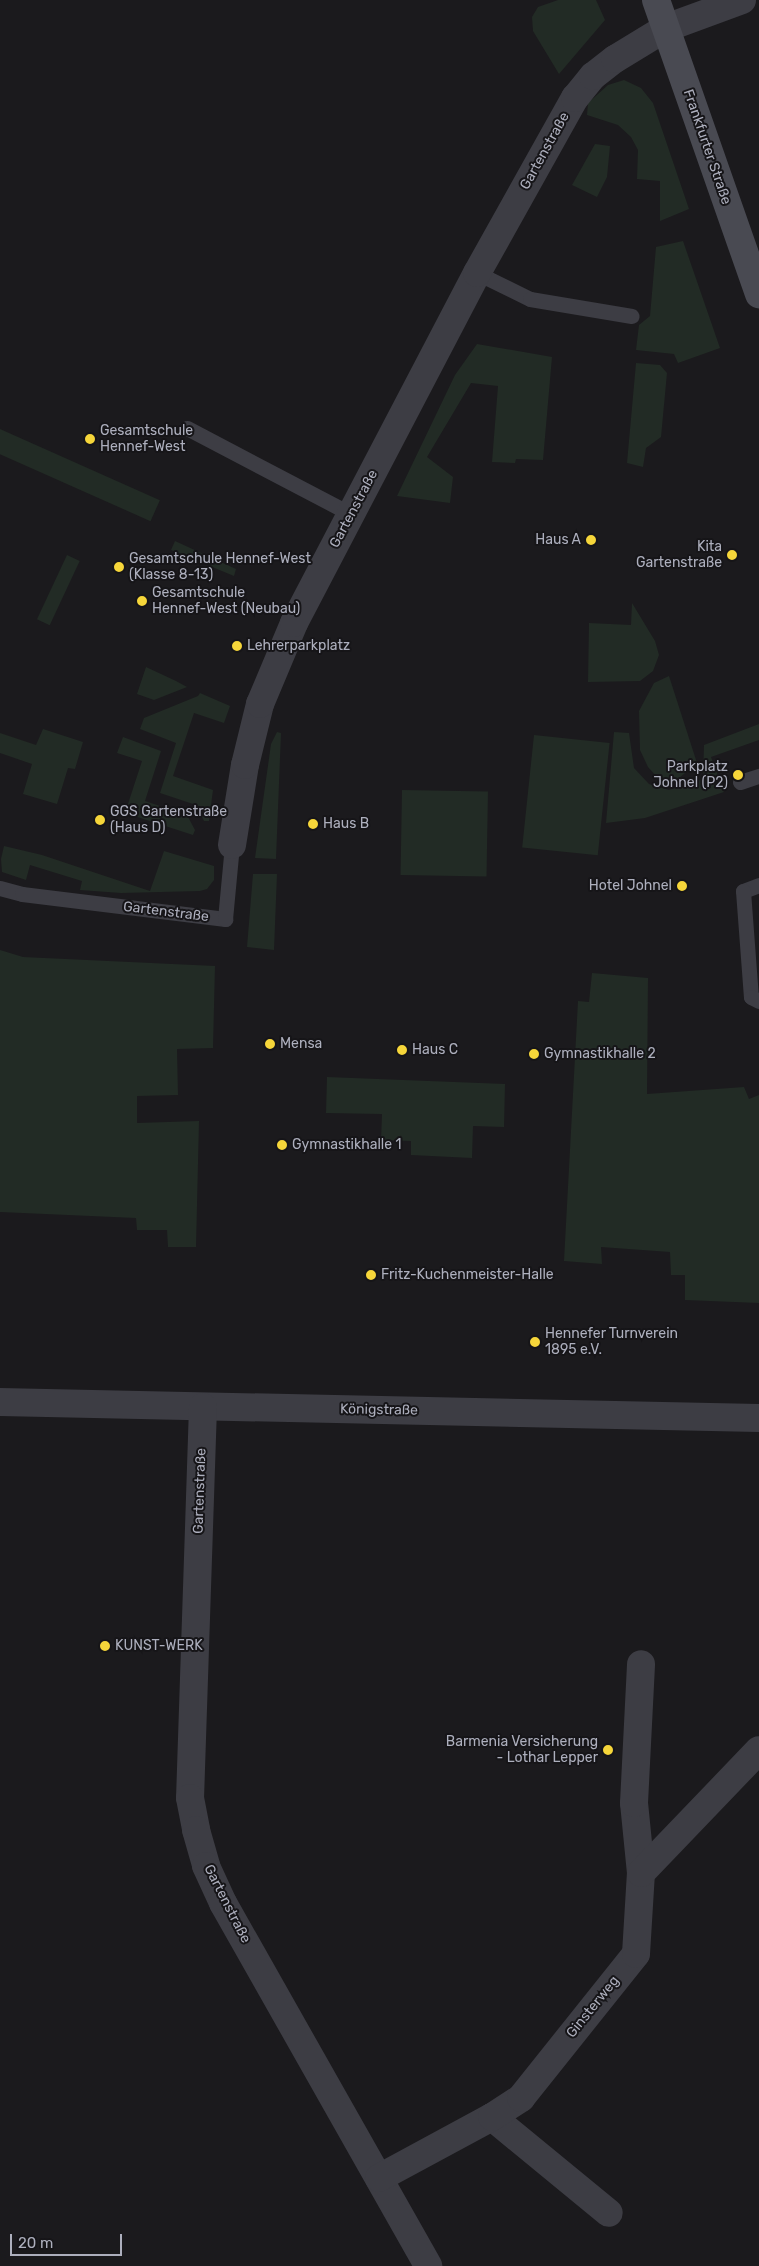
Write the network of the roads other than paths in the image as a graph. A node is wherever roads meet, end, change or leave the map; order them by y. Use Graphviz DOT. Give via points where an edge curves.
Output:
graph roads {
  1 [pos="656,0"];
  2 [pos="742,0"];
  3 [pos="666,28"];
  4 [pos="477,273"];
  5 [pos="759,294"];
  6 [pos="632,316"];
  7 [pos="187,428"];
  8 [pos="351,514"];
  9 [pos="759,776"];
  10 [pos="740,782"];
  11 [pos="232,845"];
  12 [pos="759,885"];
  13 [pos="0,888"];
  14 [pos="759,1001"];
  15 [pos="0,1402"];
  16 [pos="203,1407"];
  17 [pos="759,1418"];
  18 [pos="641,1664"];
  19 [pos="759,1750"];
  20 [pos="641,1873"];
  21 [pos="492,2117"];
  22 [pos="379,2178"];
  23 [pos="609,2213"];
  24 [pos="428,2266"];
  1 -- 3 [label="main road, Frankfurter Straße"];
  2 -- 3 [label="street, Gartenstraße"];
  3 -- 4 [label="street, Gartenstraße" via="615,59 593,76 575,98"];
  3 -- 5 [label="main road, Frankfurter Straße"];
  4 -- 6 [label="lane" via="530,299"];
  4 -- 8 [label="street, Gartenstraße"];
  7 -- 8 [label="lane"];
  8 -- 11 [label="street, Gartenstraße" via="294,623 260,704 244,765"];
  9 -- 10 [label="lane"];
  11 -- 13 [label="lane, Gartenstraße" via="225,919 22,894"];
  12 -- 14 [label="lane" via="743,891 751,997"];
  15 -- 16 [label="street, Königstraße"];
  16 -- 17 [label="street, Königstraße"];
  16 -- 22 [label="street, Gartenstraße" via="190,1798 196,1830 206,1866 223,1902"];
  18 -- 20 [label="street, Ginsterweg" via="634,1803"];
  19 -- 20 [label="street"];
  20 -- 21 [label="street, Ginsterweg" via="636,1954 520,2098"];
  21 -- 22 [label="street, Ginsterweg"];
  21 -- 23 [label="street"];
  22 -- 24 [label="street, Gartenstraße"];
}
